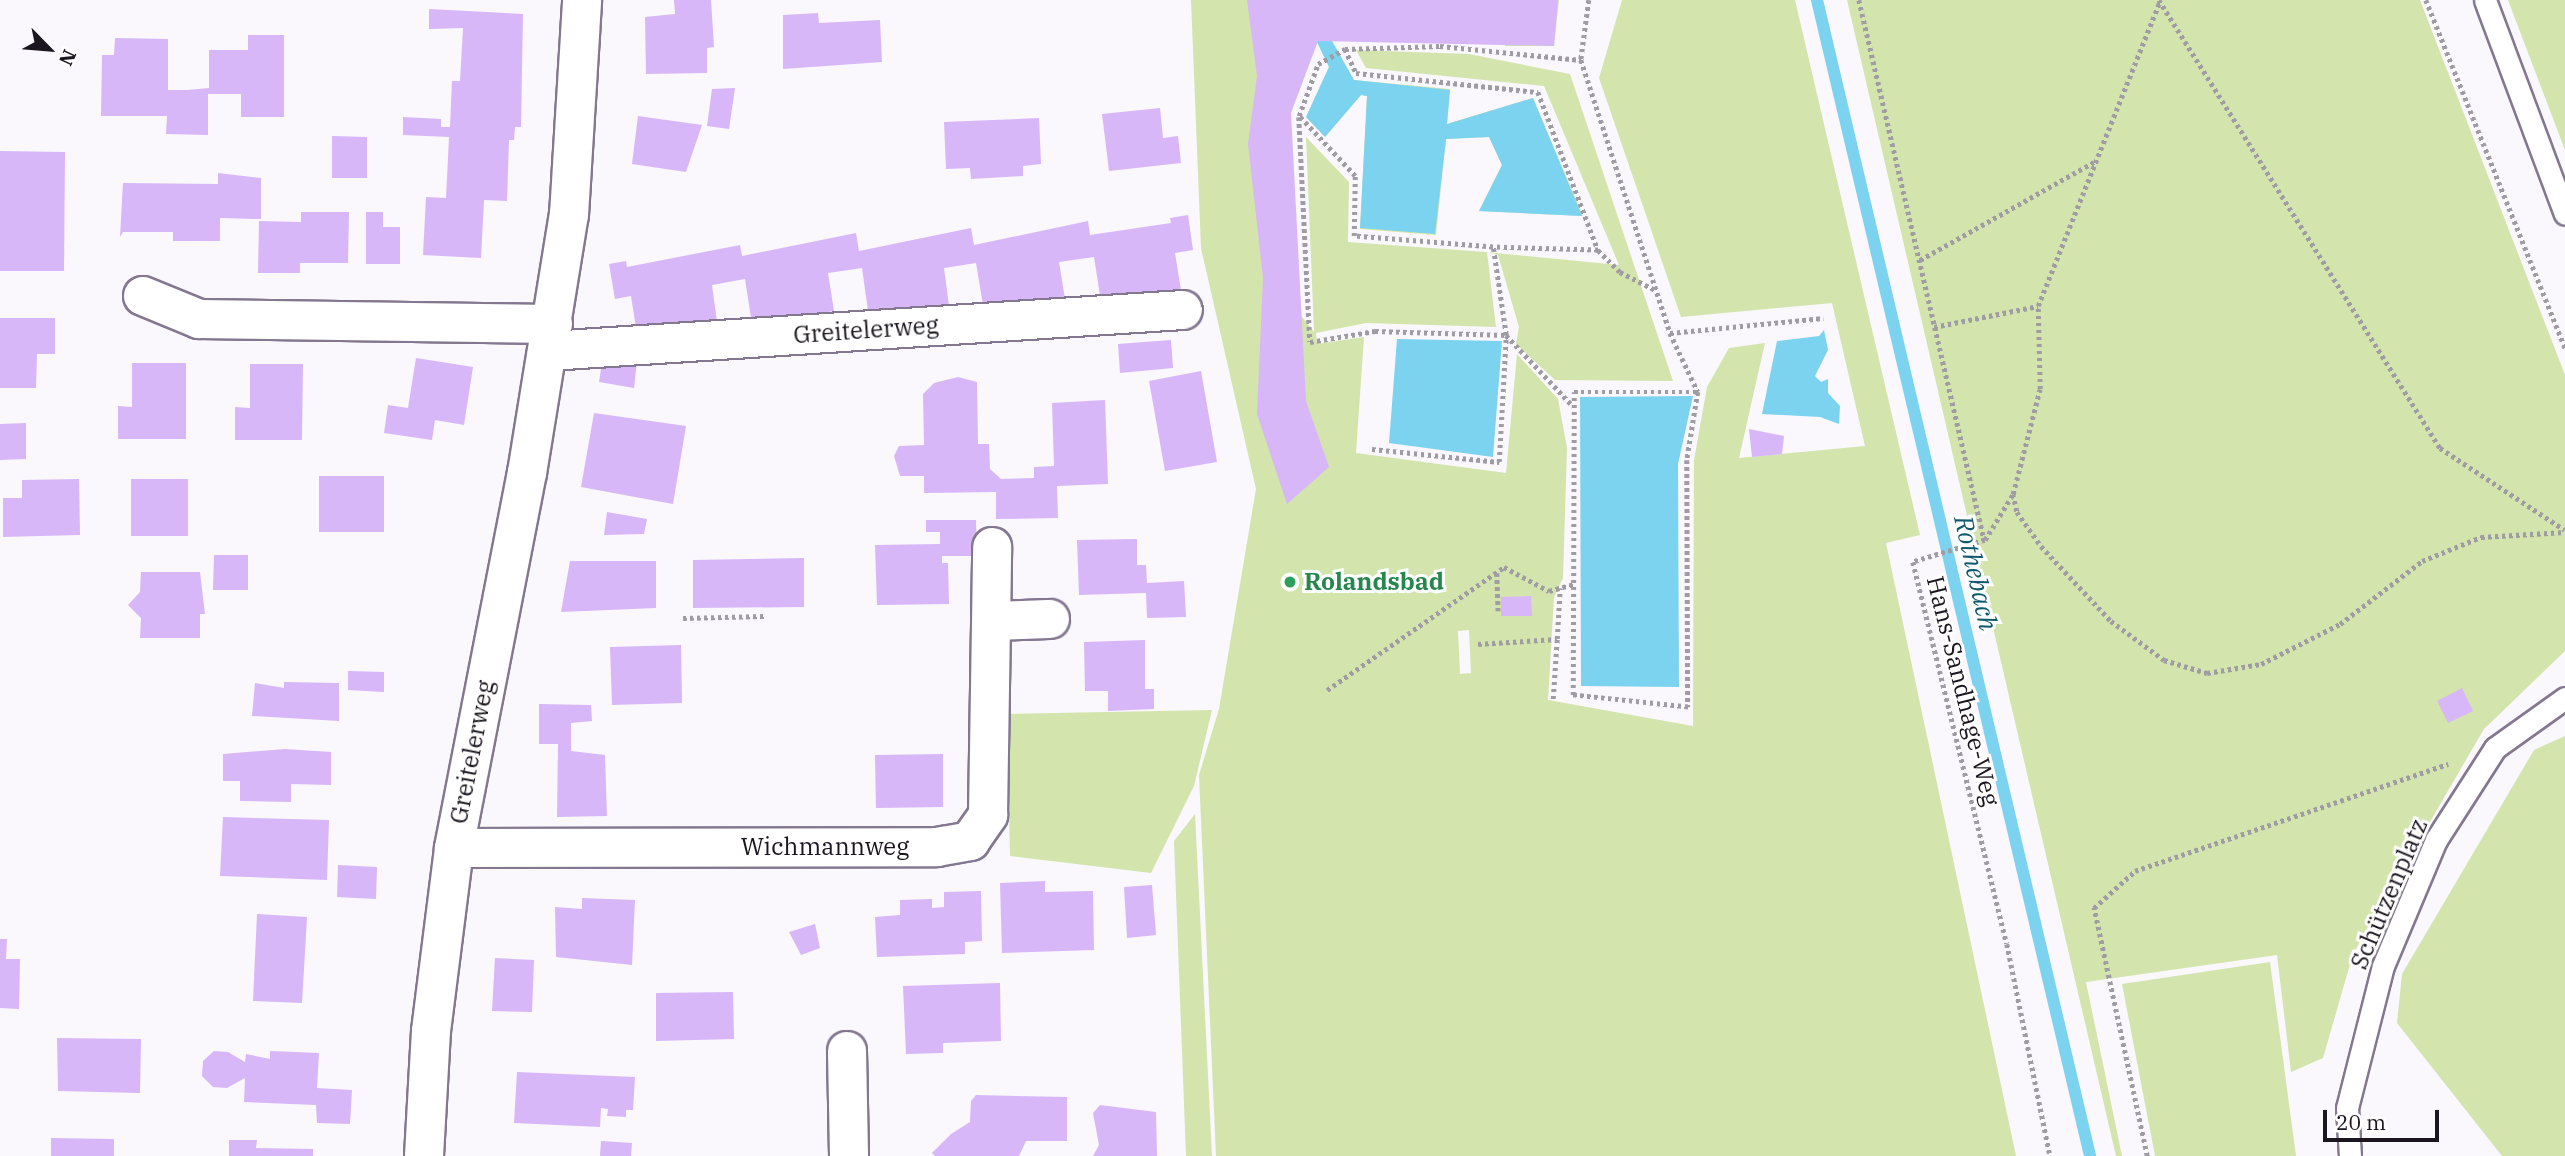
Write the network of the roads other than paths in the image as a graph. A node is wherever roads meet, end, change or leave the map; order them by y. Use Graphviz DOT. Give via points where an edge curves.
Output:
graph roads {
  1 [pos="582,0"];
  2 [pos="2485,0"];
  3 [pos="2565,214"];
  4 [pos="143,296"];
  5 [pos="1183,310"];
  6 [pos="551,337"];
  7 [pos="992,547"];
  8 [pos="1050,620"];
  9 [pos="993,621"];
  10 [pos="2565,698"];
  11 [pos="454,848"];
  12 [pos="847,1051"];
  13 [pos="424,1156"];
  14 [pos="849,1156"];
  15 [pos="2350,1156"];
  1 -- 6 [label="street, Greitelerweg" via="569,215"];
  2 -- 3 [label="lane"];
  4 -- 6 [label="street, Greitelerweg" via="199,319"];
  5 -- 6 [label="street, Greitelerweg"];
  6 -- 11 [label="street, Greitelerweg"];
  7 -- 9 [label="street, Wichmannweg"];
  8 -- 9 [label="street"];
  9 -- 11 [label="street, Wichmannweg" via="988,815 970,841 937,847"];
  10 -- 15 [label="lane, Schützenplatz" via="2495,748 2436,840 2383,966 2347,1108"];
  11 -- 13 [label="street, Greitelerweg" via="431,1031"];
  12 -- 14 [label="street"];
}
